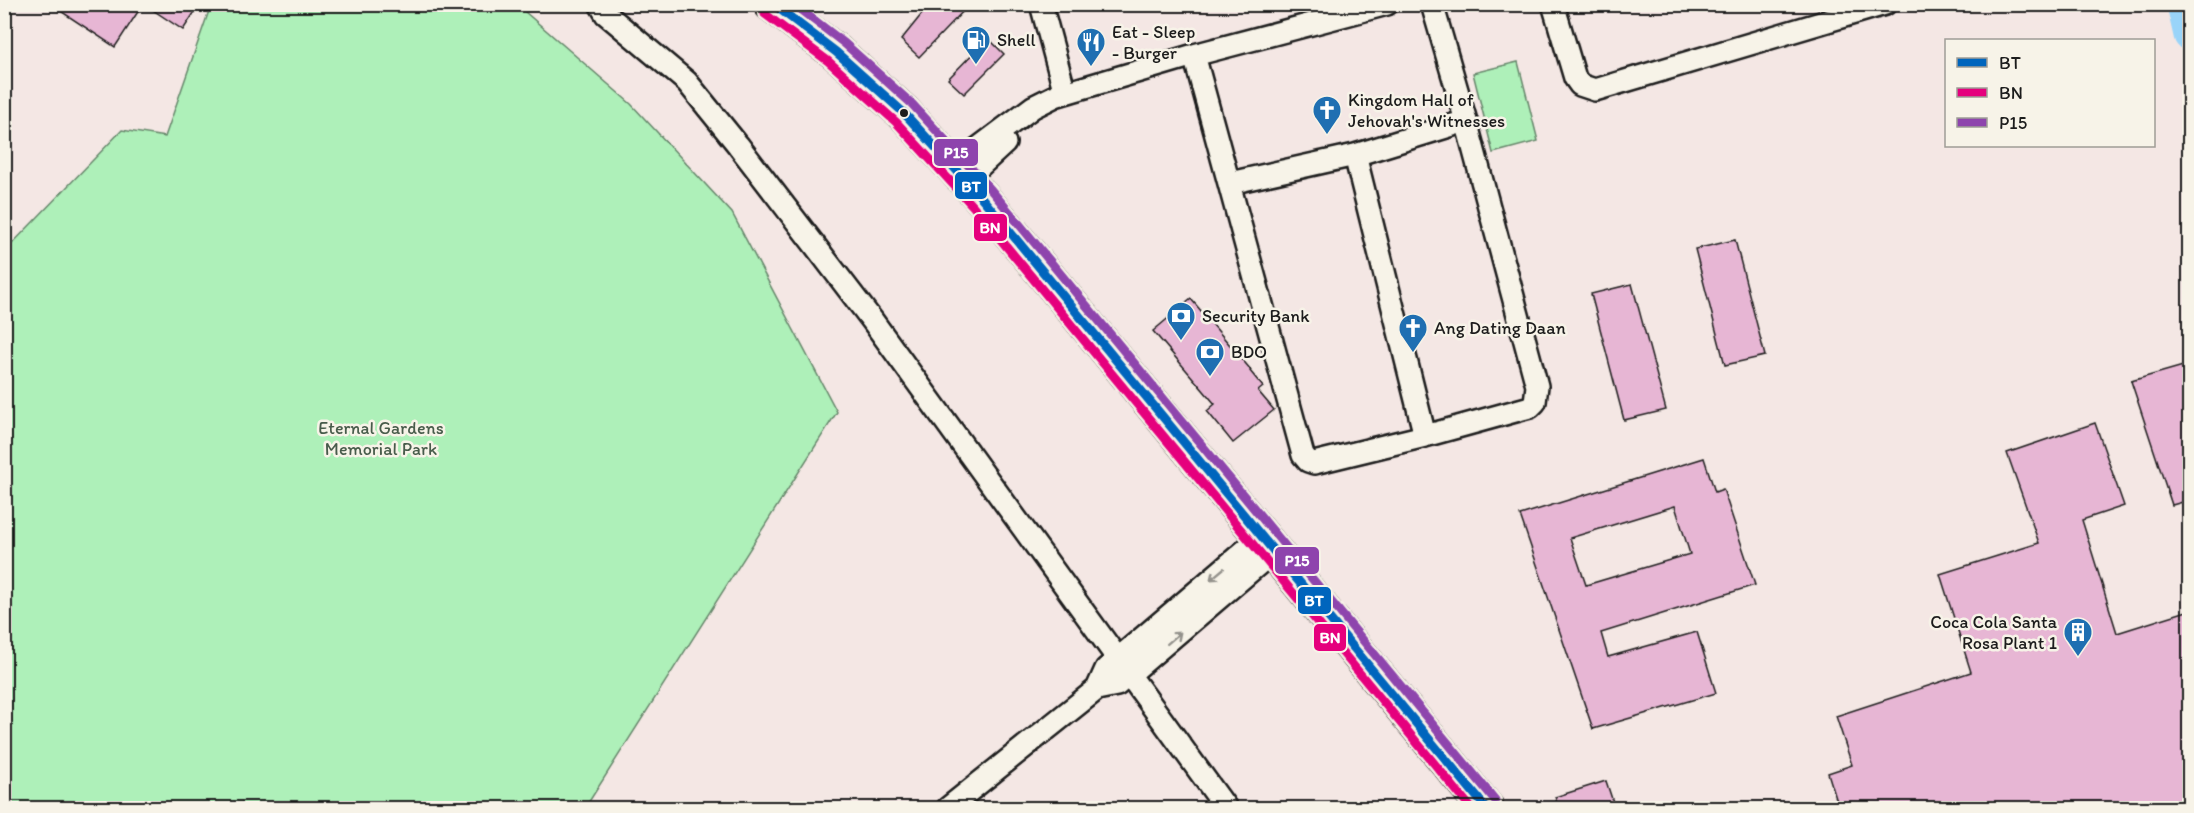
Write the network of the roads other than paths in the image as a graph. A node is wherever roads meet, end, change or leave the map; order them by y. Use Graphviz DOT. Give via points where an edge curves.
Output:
graph roads {
  1 [pos="600,4"];
  2 [pos="772,4"];
  3 [pos="1041,4"];
  4 [pos="1387,4"];
  5 [pos="1432,4"];
  6 [pos="1553,4"];
  7 [pos="1885,4"];
  8 [pos="1194,55"];
  9 [pos="1056,97"];
  10 [pos="1466,121"];
  11 [pos="1355,155"];
  12 [pos="959,174"];
  13 [pos="1230,183"];
  14 [pos="1425,436"];
  15 [pos="1268,544"];
  16 [pos="1124,667"];
  17 [pos="948,808"];
  18 [pos="1226,808"];
  19 [pos="1486,808"];
  1 -- 16 [label="street" via="606,14 687,82 738,145 879,329"];
  2 -- 12 [label="main road" via="836,52 904,113"];
  3 -- 9 [label="street"];
  4 -- 8 [label="street"];
  5 -- 10 [label="street"];
  6 -- 7 [label="street" via="1575,78 1580,85 1594,90"];
  8 -- 9 [label="street"];
  8 -- 13 [label="street"];
  9 -- 12 [label="street"];
  10 -- 11 [label="street"];
  10 -- 14 [label="street" via="1537,386 1535,402 1530,407"];
  11 -- 13 [label="street"];
  11 -- 14 [label="street"];
  12 -- 15 [label="main road"];
  13 -- 14 [label="street" via="1305,458 1314,463"];
  15 -- 16 [label="street"];
  15 -- 19 [label="main road"];
  16 -- 17 [label="street" via="1117,685 1097,689"];
  16 -- 18 [label="street"];
}
